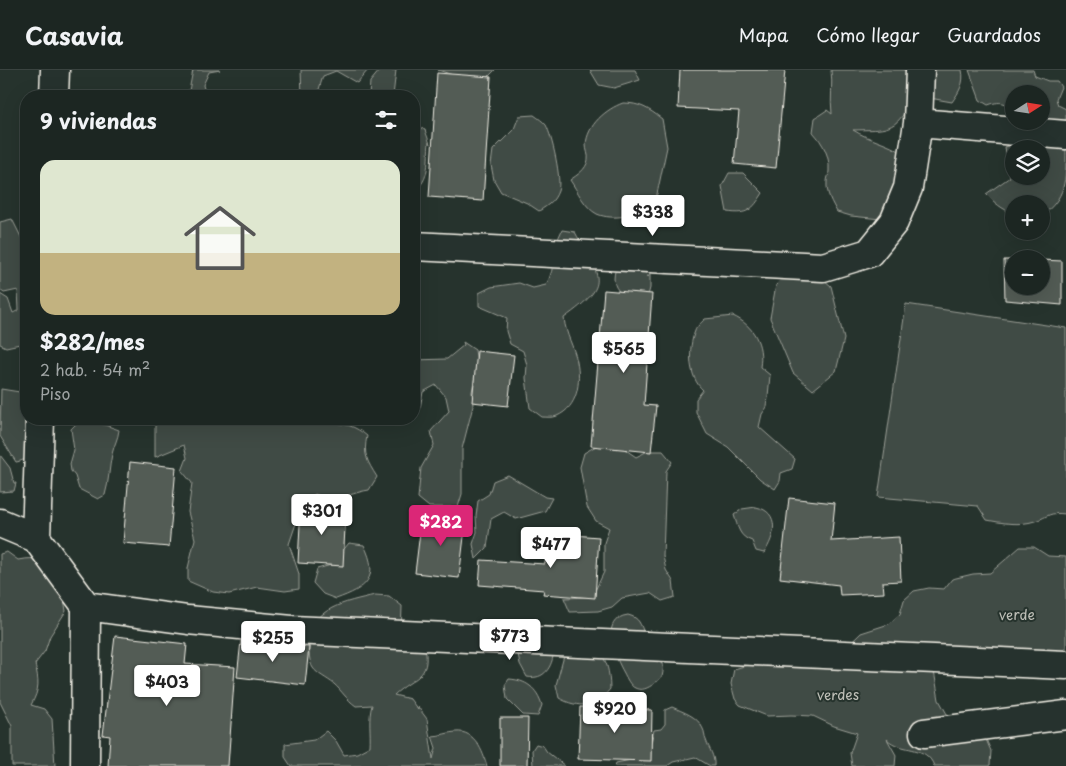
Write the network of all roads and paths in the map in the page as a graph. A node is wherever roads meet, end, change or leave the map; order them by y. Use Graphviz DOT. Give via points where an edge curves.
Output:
graph roads {
  1 [pos="56,70"];
  2 [pos="920,70"];
  3 [pos="54,90"];
  4 [pos="918,123"];
  5 [pos="1066,135"];
  6 [pos="420,246"];
  7 [pos="40,425"];
  8 [pos="0,523"];
  9 [pos="36,538"];
  10 [pos="86,606"];
  11 [pos="1066,665"];
  12 [pos="1066,715"];
  13 [pos="924,733"];
  14 [pos="84,766"];
  1 -- 3 [label="street"];
  2 -- 4 [label="street"];
  4 -- 5 [label="street"];
  4 -- 6 [label="street" via="908,188 894,222 869,253 823,267"];
  7 -- 9 [label="street"];
  8 -- 9 [label="street"];
  9 -- 10 [label="street"];
  10 -- 11 [label="street" via="292,630"];
  10 -- 14 [label="street"];
  12 -- 13 [label="street"];
}
